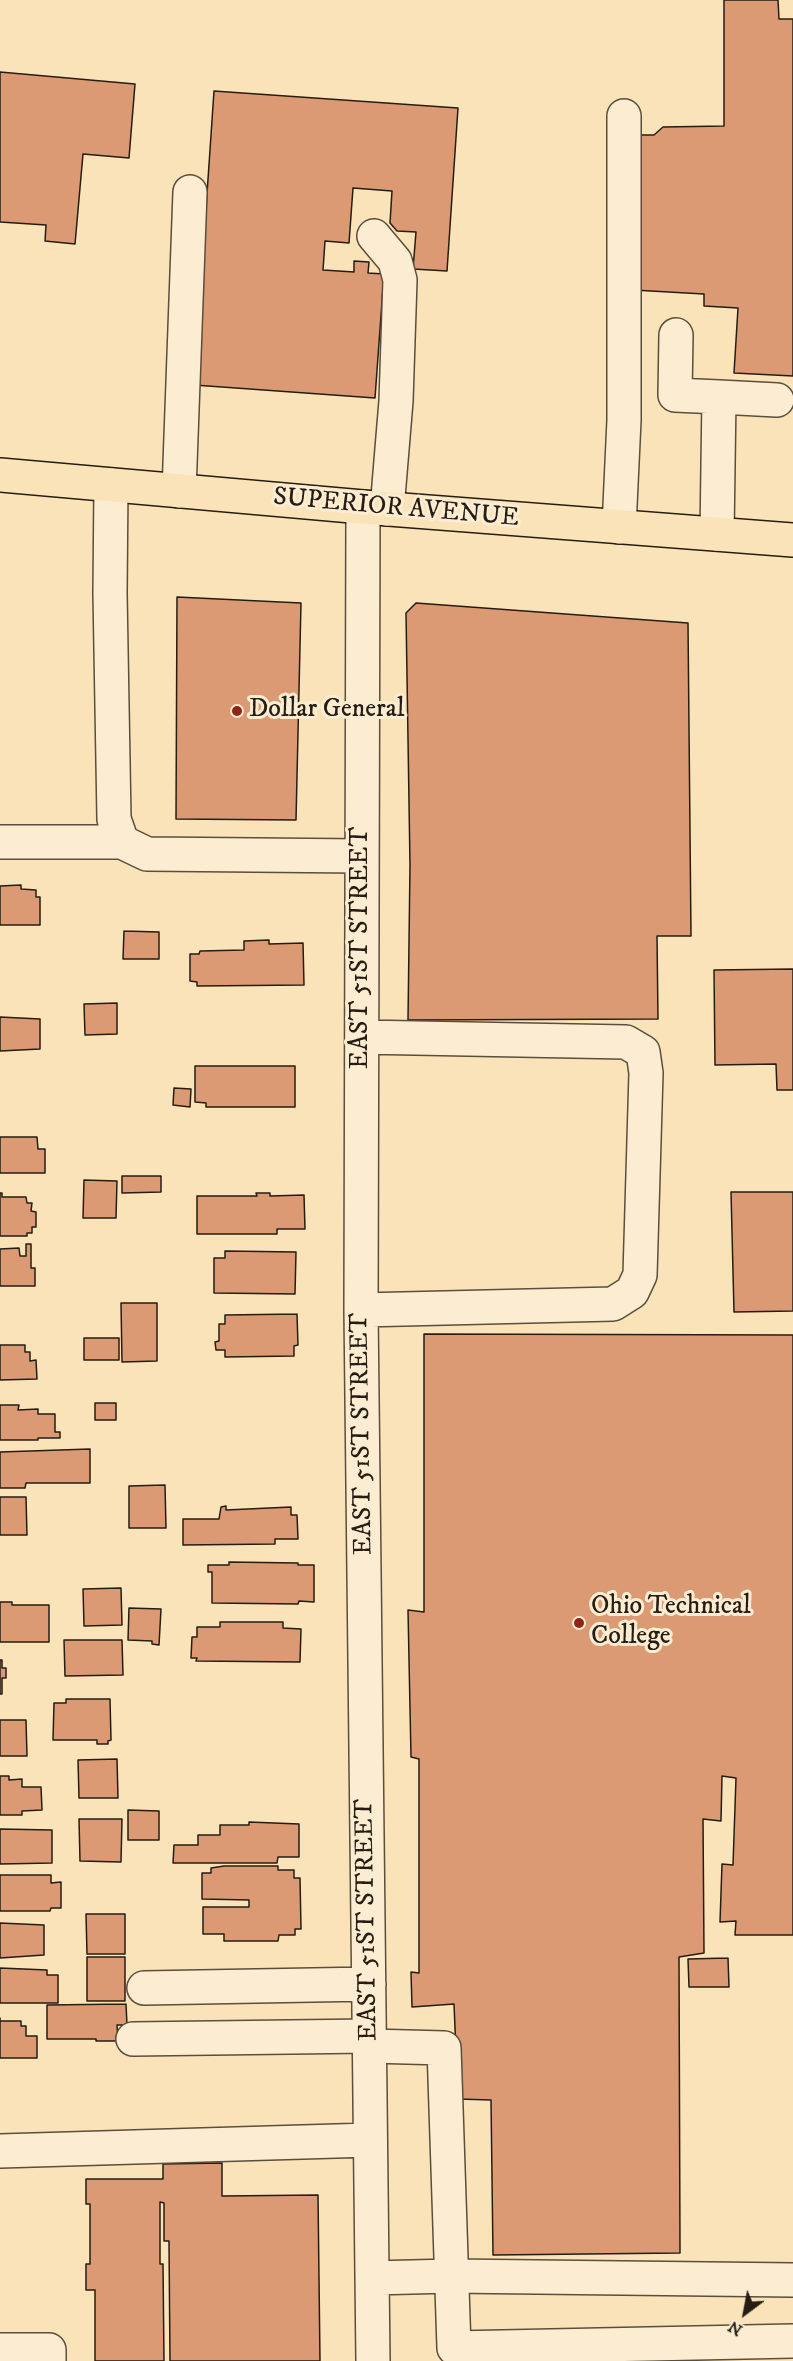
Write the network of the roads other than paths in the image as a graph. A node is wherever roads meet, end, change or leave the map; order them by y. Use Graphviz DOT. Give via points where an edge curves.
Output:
graph roads {
  1 [pos="624,116"];
  2 [pos="190,192"];
  3 [pos="374,236"];
  4 [pos="676,335"];
  5 [pos="719,397"];
  6 [pos="777,399"];
  7 [pos="0,475"];
  8 [pos="111,485"];
  9 [pos="179,491"];
  10 [pos="375,508"];
  11 [pos="619,527"];
  12 [pos="717,534"];
  13 [pos="793,540"];
  14 [pos="0,842"];
  15 [pos="122,842"];
  16 [pos="362,856"];
  17 [pos="362,1037"];
  18 [pos="361,1310"];
  19 [pos="369,1984"];
  20 [pos="144,1988"];
  21 [pos="133,2039"];
  22 [pos="369,2041"];
  23 [pos="370,2140"];
  24 [pos="0,2151"];
  25 [pos="451,2276"];
  26 [pos="372,2278"];
  27 [pos="793,2280"];
  28 [pos="793,2341"];
  29 [pos="0,2350"];
  30 [pos="49,2361"];
  31 [pos="373,2361"];
  1 -- 11 [label="street" via="624,420"];
  2 -- 9 [label="street"];
  3 -- 10 [label="street, EAST 51ST STREET" via="395,261 400,280 396,401"];
  4 -- 5 [label="street" via="675,395"];
  5 -- 6 [label="street"];
  5 -- 12 [label="street"];
  7 -- 8 [label="main road, SUPERIOR AVENUE"];
  8 -- 9 [label="main road, SUPERIOR AVENUE"];
  8 -- 15 [label="street" via="114,819"];
  9 -- 10 [label="main road, SUPERIOR AVENUE"];
  10 -- 11 [label="main road, SUPERIOR AVENUE"];
  10 -- 16 [label="street, EAST 51ST STREET"];
  11 -- 12 [label="main road, SUPERIOR AVENUE"];
  12 -- 13 [label="main road, SUPERIOR AVENUE"];
  14 -- 15 [label="street"];
  15 -- 16 [label="street" via="147,854"];
  16 -- 17 [label="street, EAST 51ST STREET"];
  17 -- 18 [label="street, EAST 51ST STREET"];
  17 -- 18 [label="street" via="626,1042 643,1052 646,1073 640,1275 632,1292 613,1304"];
  18 -- 19 [label="street, EAST 51ST STREET"];
  19 -- 20 [label="street"];
  19 -- 22 [label="street, EAST 51ST STREET"];
  21 -- 22 [label="street"];
  22 -- 23 [label="street, EAST 51ST STREET"];
  22 -- 25 [label="street" via="444,2048"];
  23 -- 24 [label="street"];
  23 -- 26 [label="street, EAST 51ST STREET"];
  25 -- 26 [label="street"];
  25 -- 27 [label="street"];
  25 -- 28 [label="street" via="454,2348"];
  26 -- 31 [label="street, EAST 51ST STREET"];
  29 -- 30 [label="street" via="49,2350"];
}
